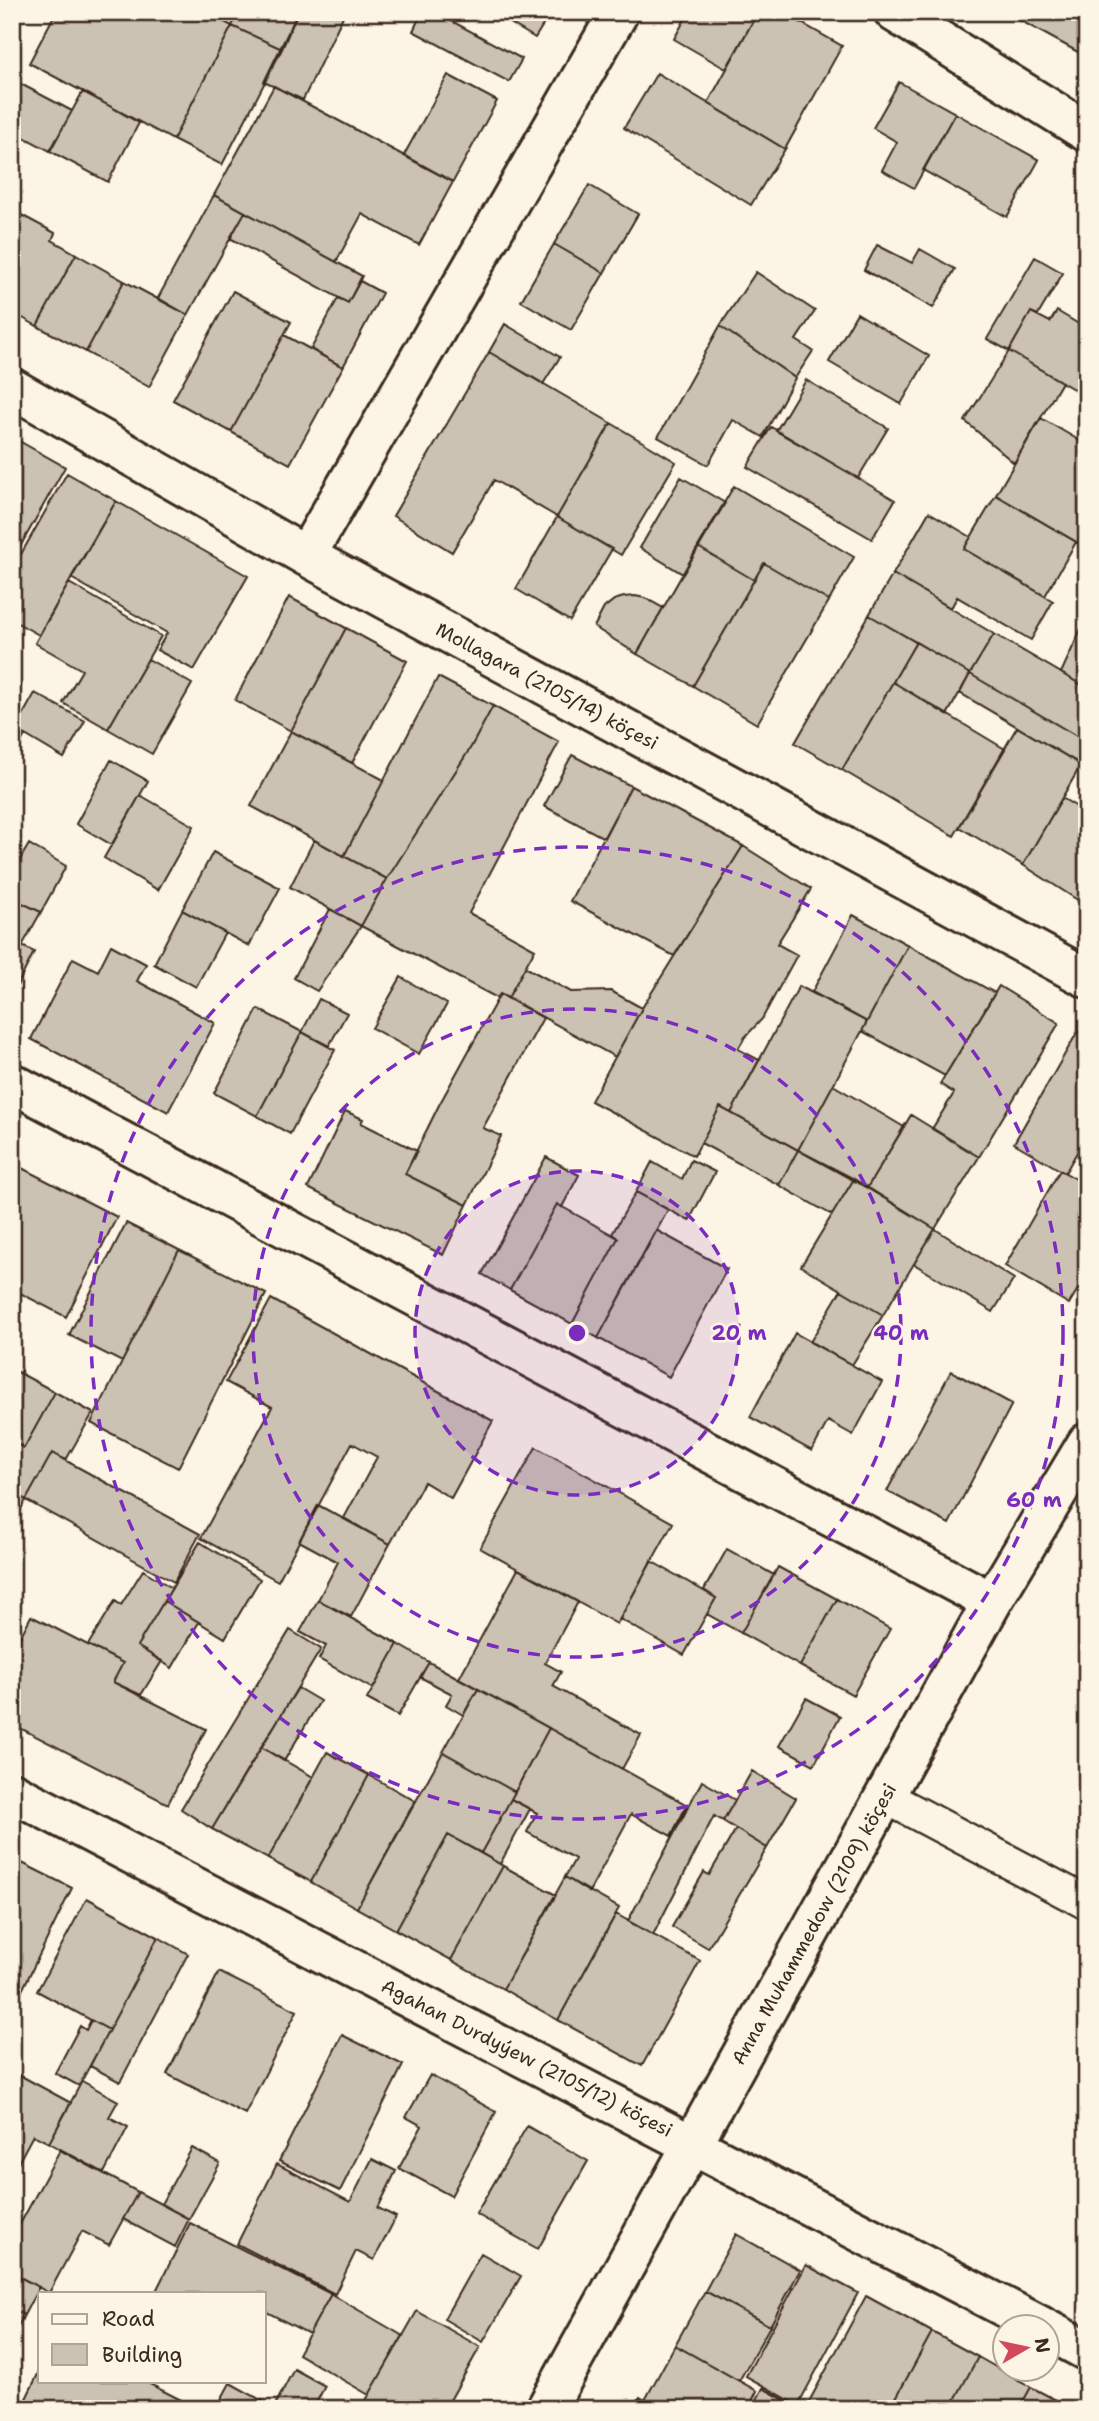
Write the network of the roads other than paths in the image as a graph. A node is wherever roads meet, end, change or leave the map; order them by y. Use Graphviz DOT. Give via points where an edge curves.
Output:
graph roads {
  1 [pos="619,12"];
  2 [pos="894,12"];
  3 [pos="1087,132"];
  4 [pos="12,388"];
  5 [pos="306,556"];
  6 [pos="1087,978"];
  7 [pos="12,1083"];
  8 [pos="1087,1443"];
  9 [pos="992,1602"];
  10 [pos="12,1792"];
  11 [pos="884,1796"];
  12 [pos="1087,1903"];
  13 [pos="693,2144"];
  14 [pos="1014,2312"];
  15 [pos="1060,2337"];
  16 [pos="1087,2351"];
  17 [pos="546,2409"];
  1 -- 5 [label="street"];
  2 -- 3 [label="street"];
  4 -- 5 [label="street, Mollagara (2105/14) köçesi"];
  5 -- 6 [label="street, Mollagara (2105/14) köçesi"];
  7 -- 9 [label="street"];
  8 -- 9 [label="street, Anna Muhammedow (2109) köçesi"];
  9 -- 11 [label="street, Anna Muhammedow (2109) köçesi"];
  10 -- 13 [label="street, Agahan Durdyýew (2105/12) köçesi"];
  11 -- 12 [label="lane"];
  11 -- 13 [label="street, Anna Muhammedow (2109) köçesi"];
  13 -- 14 [label="street, Agahan Durdyýew (2105/12) köçesi"];
  13 -- 17 [label="street, Anna Muhammedow (2109) köçesi"];
  15 -- 16 [label="street"];
}
